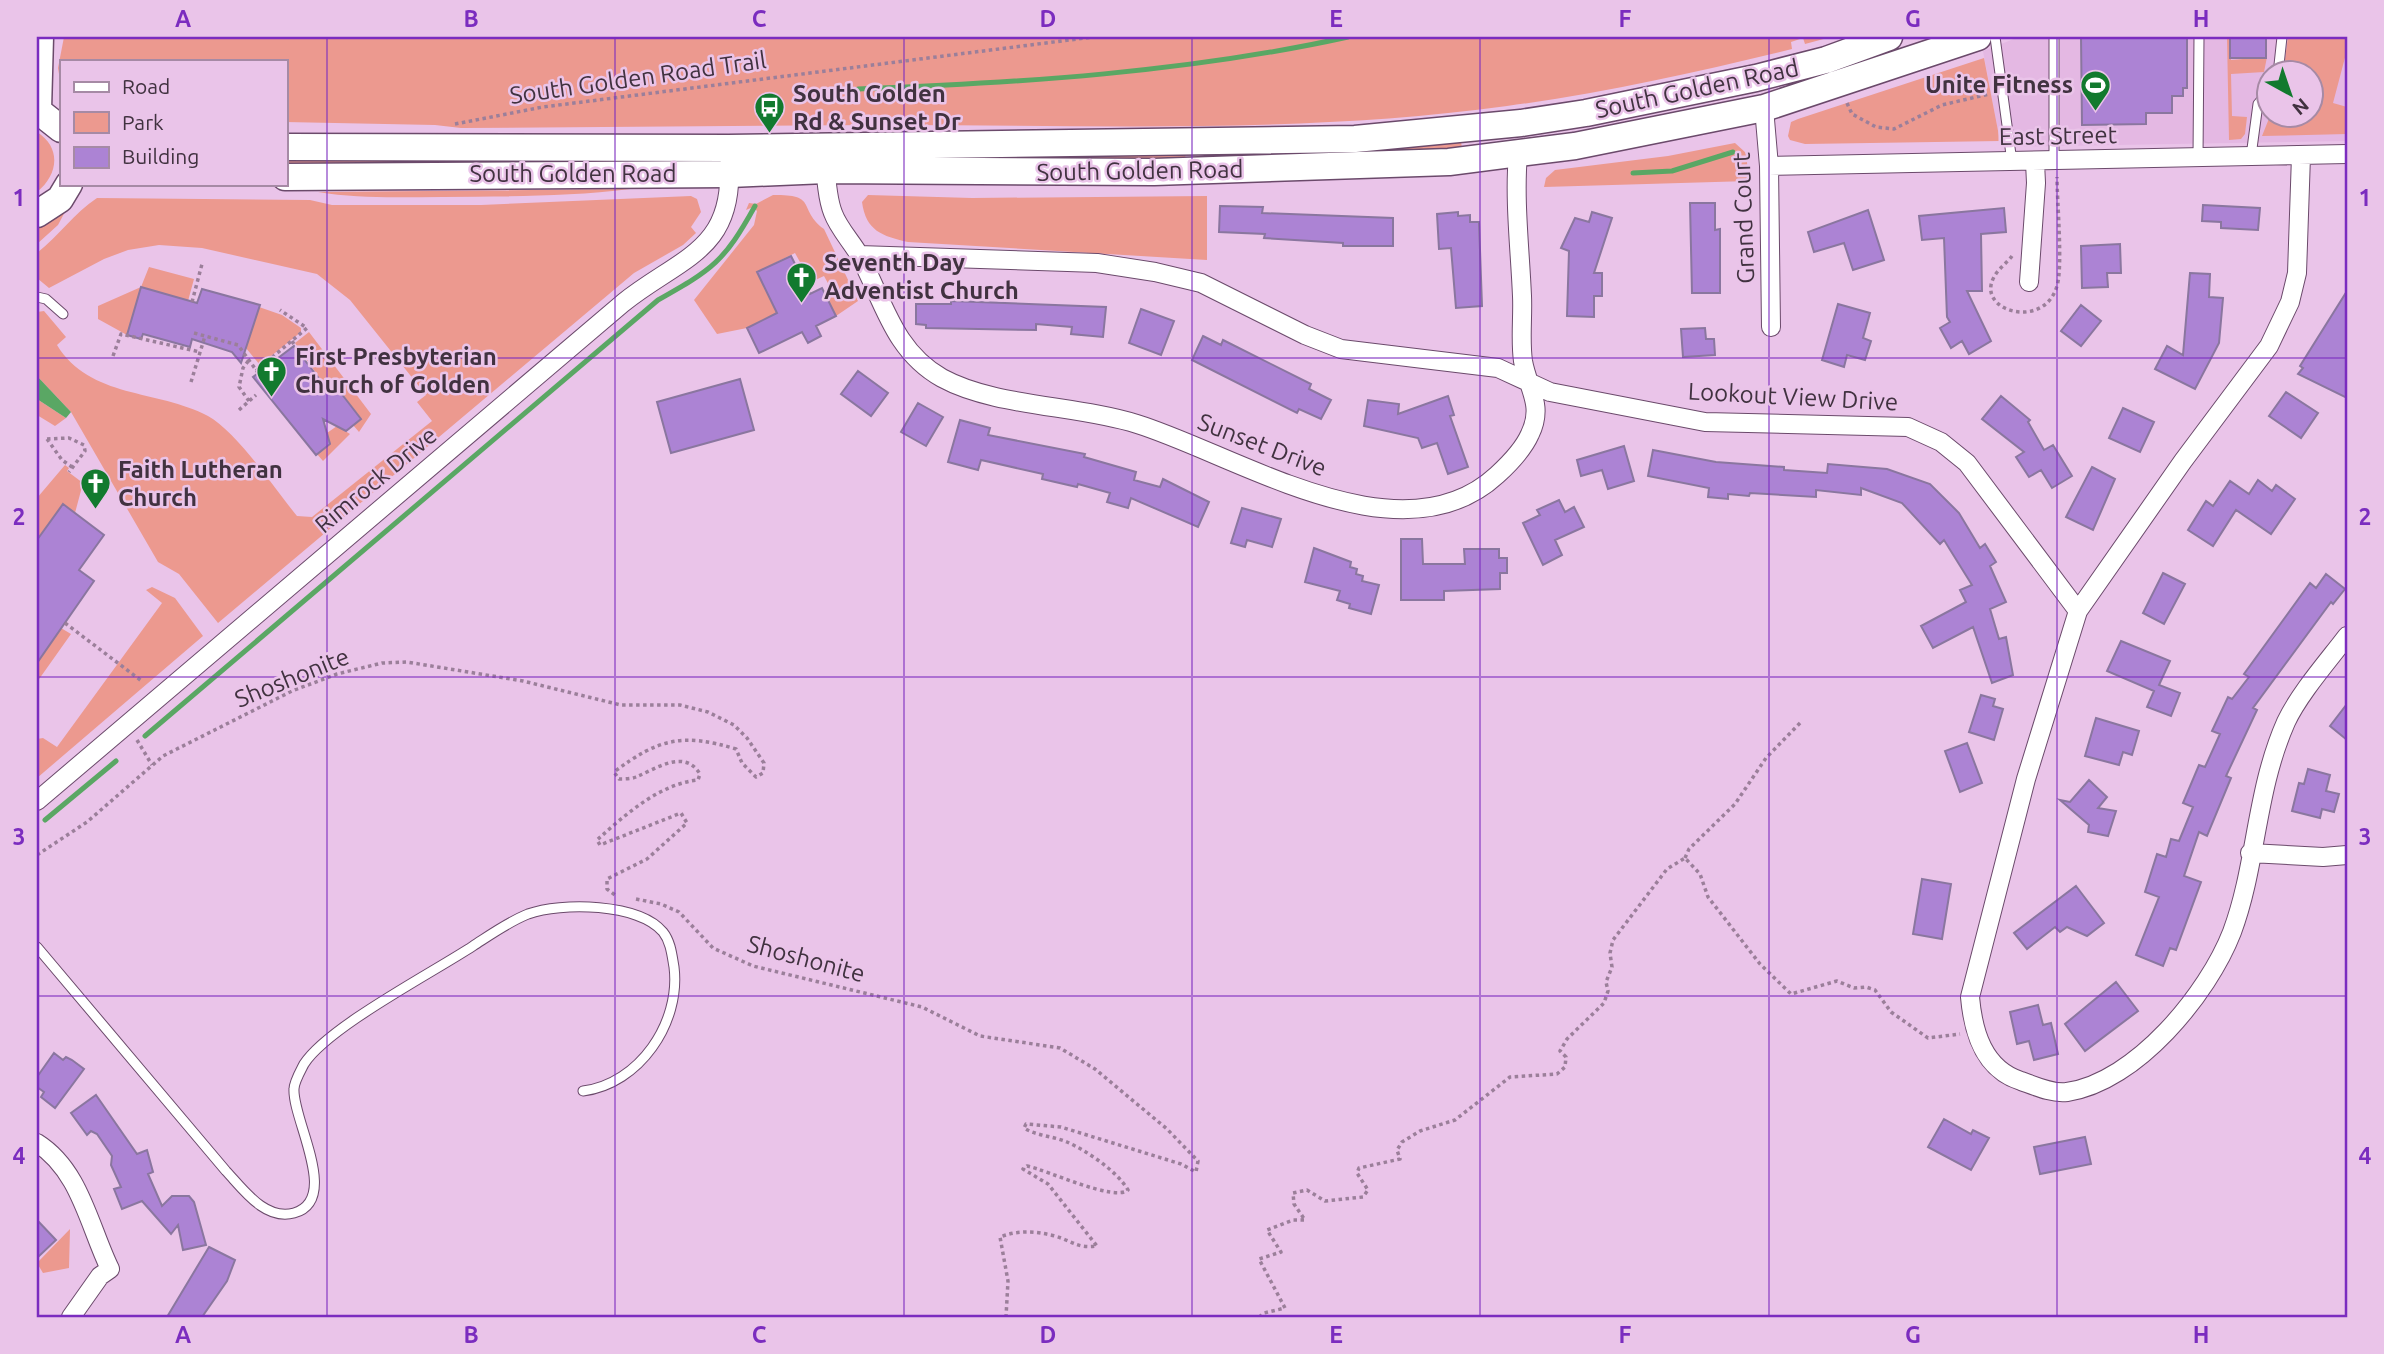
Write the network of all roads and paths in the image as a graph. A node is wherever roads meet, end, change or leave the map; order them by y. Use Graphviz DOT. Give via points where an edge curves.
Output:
graph roads {
  1 [pos="40,37"];
  2 [pos="1093,37"];
  3 [pos="1889,37"];
  4 [pos="1978,37"];
  5 [pos="1996,37"];
  6 [pos="2054,37"];
  7 [pos="2199,37"];
  8 [pos="2282,37"];
  9 [pos="2280,60"];
  10 [pos="1756,78"];
  11 [pos="2004,93"];
  12 [pos="1847,101"];
  13 [pos="1764,108"];
  14 [pos="37,110"];
  15 [pos="1521,123"];
  16 [pos="449,126"];
  17 [pos="60,128"];
  18 [pos="2254,130"];
  19 [pos="825,144"];
  20 [pos="287,147"];
  21 [pos="728,148"];
  22 [pos="1518,154"];
  23 [pos="2347,154"];
  24 [pos="2251,156"];
  25 [pos="2301,156"];
  26 [pos="2198,158"];
  27 [pos="2054,161"];
  28 [pos="2012,162"];
  29 [pos="2035,162"];
  30 [pos="1769,166"];
  31 [pos="826,170"];
  32 [pos="730,174"];
  33 [pos="287,177"];
  34 [pos="70,186"];
  35 [pos="37,214"];
  36 [pos="859,255"];
  37 [pos="202,264"];
  38 [pos="2029,282"];
  39 [pos="37,297"];
  40 [pos="192,302"];
  41 [pos="280,310"];
  42 [pos="63,314"];
  43 [pos="1772,327"];
  44 [pos="194,334"];
  45 [pos="205,336"];
  46 [pos="292,341"];
  47 [pos="200,352"];
  48 [pos="300,354"];
  49 [pos="113,356"];
  50 [pos="249,360"];
  51 [pos="256,371"];
  52 [pos="1530,380"];
  53 [pos="264,381"];
  54 [pos="191,382"];
  55 [pos="256,395"];
  56 [pos="249,401"];
  57 [pos="239,410"];
  58 [pos="72,467"];
  59 [pos="69,472"];
  60 [pos="2078,611"];
  61 [pos="65,623"];
  62 [pos="2347,636"];
  63 [pos="143,682"];
  64 [pos="1801,722"];
  65 [pos="127,723"];
  66 [pos="152,765"];
  67 [pos="37,801"];
  68 [pos="2250,853"];
  69 [pos="37,855"];
  70 [pos="2347,855"];
  71 [pos="1685,858"];
  72 [pos="617,897"];
  73 [pos="630,899"];
  74 [pos="37,947"];
  75 [pos="1974,1032"];
  76 [pos="583,1090"];
  77 [pos="37,1143"];
  78 [pos="71,1317"];
  79 [pos="1006,1317"];
  80 [pos="1259,1317"];
  1 -- 14 [label="main road"];
  2 -- 16 [label="path, South Golden Road Trail" via="542,107"];
  3 -- 10 [label="main road, South Golden Road"];
  4 -- 13 [label="main road, South Golden Road"];
  5 -- 11 [label="lane"];
  6 -- 27 [label="lane"];
  7 -- 26 [label="lane"];
  8 -- 9 [label="lane"];
  10 -- 13 [label="main road"];
  10 -- 15 [label="main road, South Golden Road"];
  11 -- 12 [label="path" via="1962,98 1894,130 1876,127 1852,114"];
  11 -- 28 [label="lane"];
  13 -- 22 [label="main road, South Golden Road"];
  13 -- 30 [label="street, Grand Court"];
  14 -- 17 [label="main road"];
  15 -- 19 [label="main road, South Golden Road" via="1269,142"];
  15 -- 22 [label="main road"];
  18 -- 24 [label="lane"];
  19 -- 21 [label="main road, South Golden Road"];
  19 -- 31 [label="street, Sunset Drive"];
  20 -- 21 [label="main road, South Golden Road"];
  21 -- 32 [label="street, Rimrock Drive"];
  22 -- 31 [label="main road, South Golden Road" via="1449,162 1154,172"];
  22 -- 52 [label="street, Sunset Drive" via="1523,361"];
  23 -- 25 [label="street, East Street"];
  24 -- 25 [label="street, East Street"];
  24 -- 26 [label="street, East Street"];
  25 -- 60 [label="street" via="2297,273 2281,324"];
  26 -- 27 [label="street, East Street"];
  27 -- 29 [label="street, East Street"];
  28 -- 29 [label="street, East Street"];
  28 -- 30 [label="street, East Street"];
  29 -- 38 [label="street"];
  30 -- 43 [label="street, Grand Court"];
  31 -- 32 [label="main road, South Golden Road"];
  31 -- 36 [label="street, Sunset Drive" via="833,213"];
  32 -- 33 [label="main road, South Golden Road"];
  32 -- 65 [label="street, Rimrock Drive" via="725,214 695,255 651,280 612,312"];
  34 -- 35 [label="main road" via="60,199"];
  36 -- 52 [label="street, Lookout View Drive" via="1097,263 1155,272 1200,283 1341,349 1498,368"];
  36 -- 52 [label="street, Sunset Drive" via="898,338 941,377 986,394 1135,423 1325,497 1384,507 1438,508 1463,499 1489,483 1530,436 1538,412"];
  37 -- 40 [label="path"];
  39 -- 42 [label="lane"];
  41 -- 46 [label="path" via="307,328"];
  44 -- 45 [label="path"];
  45 -- 47 [label="path"];
  45 -- 50 [label="path" via="238,345"];
  46 -- 48 [label="path"];
  46 -- 51 [label="path"];
  47 -- 49 [label="path" via="121,334"];
  47 -- 54 [label="path"];
  50 -- 51 [label="path"];
  50 -- 56 [label="path" via="239,387"];
  51 -- 53 [label="path"];
  52 -- 60 [label="street, Lookout View Drive" via="1550,391 1705,422 1908,427 1941,442 1966,463"];
  55 -- 56 [label="path"];
  56 -- 57 [label="path"];
  58 -- 58 [label="path" via="62,460 47,439 69,438 84,445 85,451"];
  58 -- 59 [label="path"];
  60 -- 75 [label="street" via="1980,948 1970,996"];
  61 -- 63 [label="path"];
  62 -- 68 [label="street" via="2287,720 2260,800"];
  64 -- 71 [label="path"];
  65 -- 66 [label="path"];
  65 -- 67 [label="street, Rimrock Drive"];
  66 -- 69 [label="path, Shoshonite" via="87,822"];
  66 -- 72 [label="path, Shoshonite" via="292,691 382,663 407,662 523,681 621,705 680,705 734,725 764,763 763,773 756,777 736,749 681,738 645,751 614,772 619,779 636,778 647,769 682,760 695,765 700,774 698,780 680,782 653,796 597,840 600,845 681,813 687,823 648,859 607,879 607,889"];
  68 -- 70 [label="street"];
  68 -- 75 [label="street" via="2231,932 2203,990 2138,1058 2103,1082 2066,1092 2016,1080 1990,1059"];
  71 -- 75 [label="path" via="1700,874 1708,897 1760,964 1791,994 1837,981 1866,987 1928,1038"];
  71 -- 80 [label="path" via="1667,869 1613,940 1604,1003 1567,1038 1560,1051 1566,1057 1565,1067 1557,1074 1510,1077 1455,1120 1402,1142 1397,1150 1400,1159 1359,1168 1357,1173 1368,1190 1363,1197 1325,1201 1307,1190 1293,1193 1294,1205 1305,1220 1267,1230 1281,1252 1259,1259 1285,1308"];
  73 -- 79 [label="path, Shoshonite" via="679,912 713,948 753,966 922,1007 980,1036 1060,1048 1095,1069 1198,1161 1196,1172 1061,1127 1026,1124 1024,1128 1031,1132 1082,1150 1128,1190 1118,1194 1046,1170 1023,1169 1048,1184 1097,1245 1077,1247 1055,1236 1017,1231 1000,1237 1009,1299"];
  74 -- 76 [label="lane" via="226,1171 273,1213 304,1210 315,1193 294,1088 304,1064 319,1047 366,1014 529,914 560,908 625,911 652,921 665,934 671,952 673,998 661,1034 622,1077 601,1088"];
  77 -- 78 [label="street" via="74,1182 110,1269"];
}
